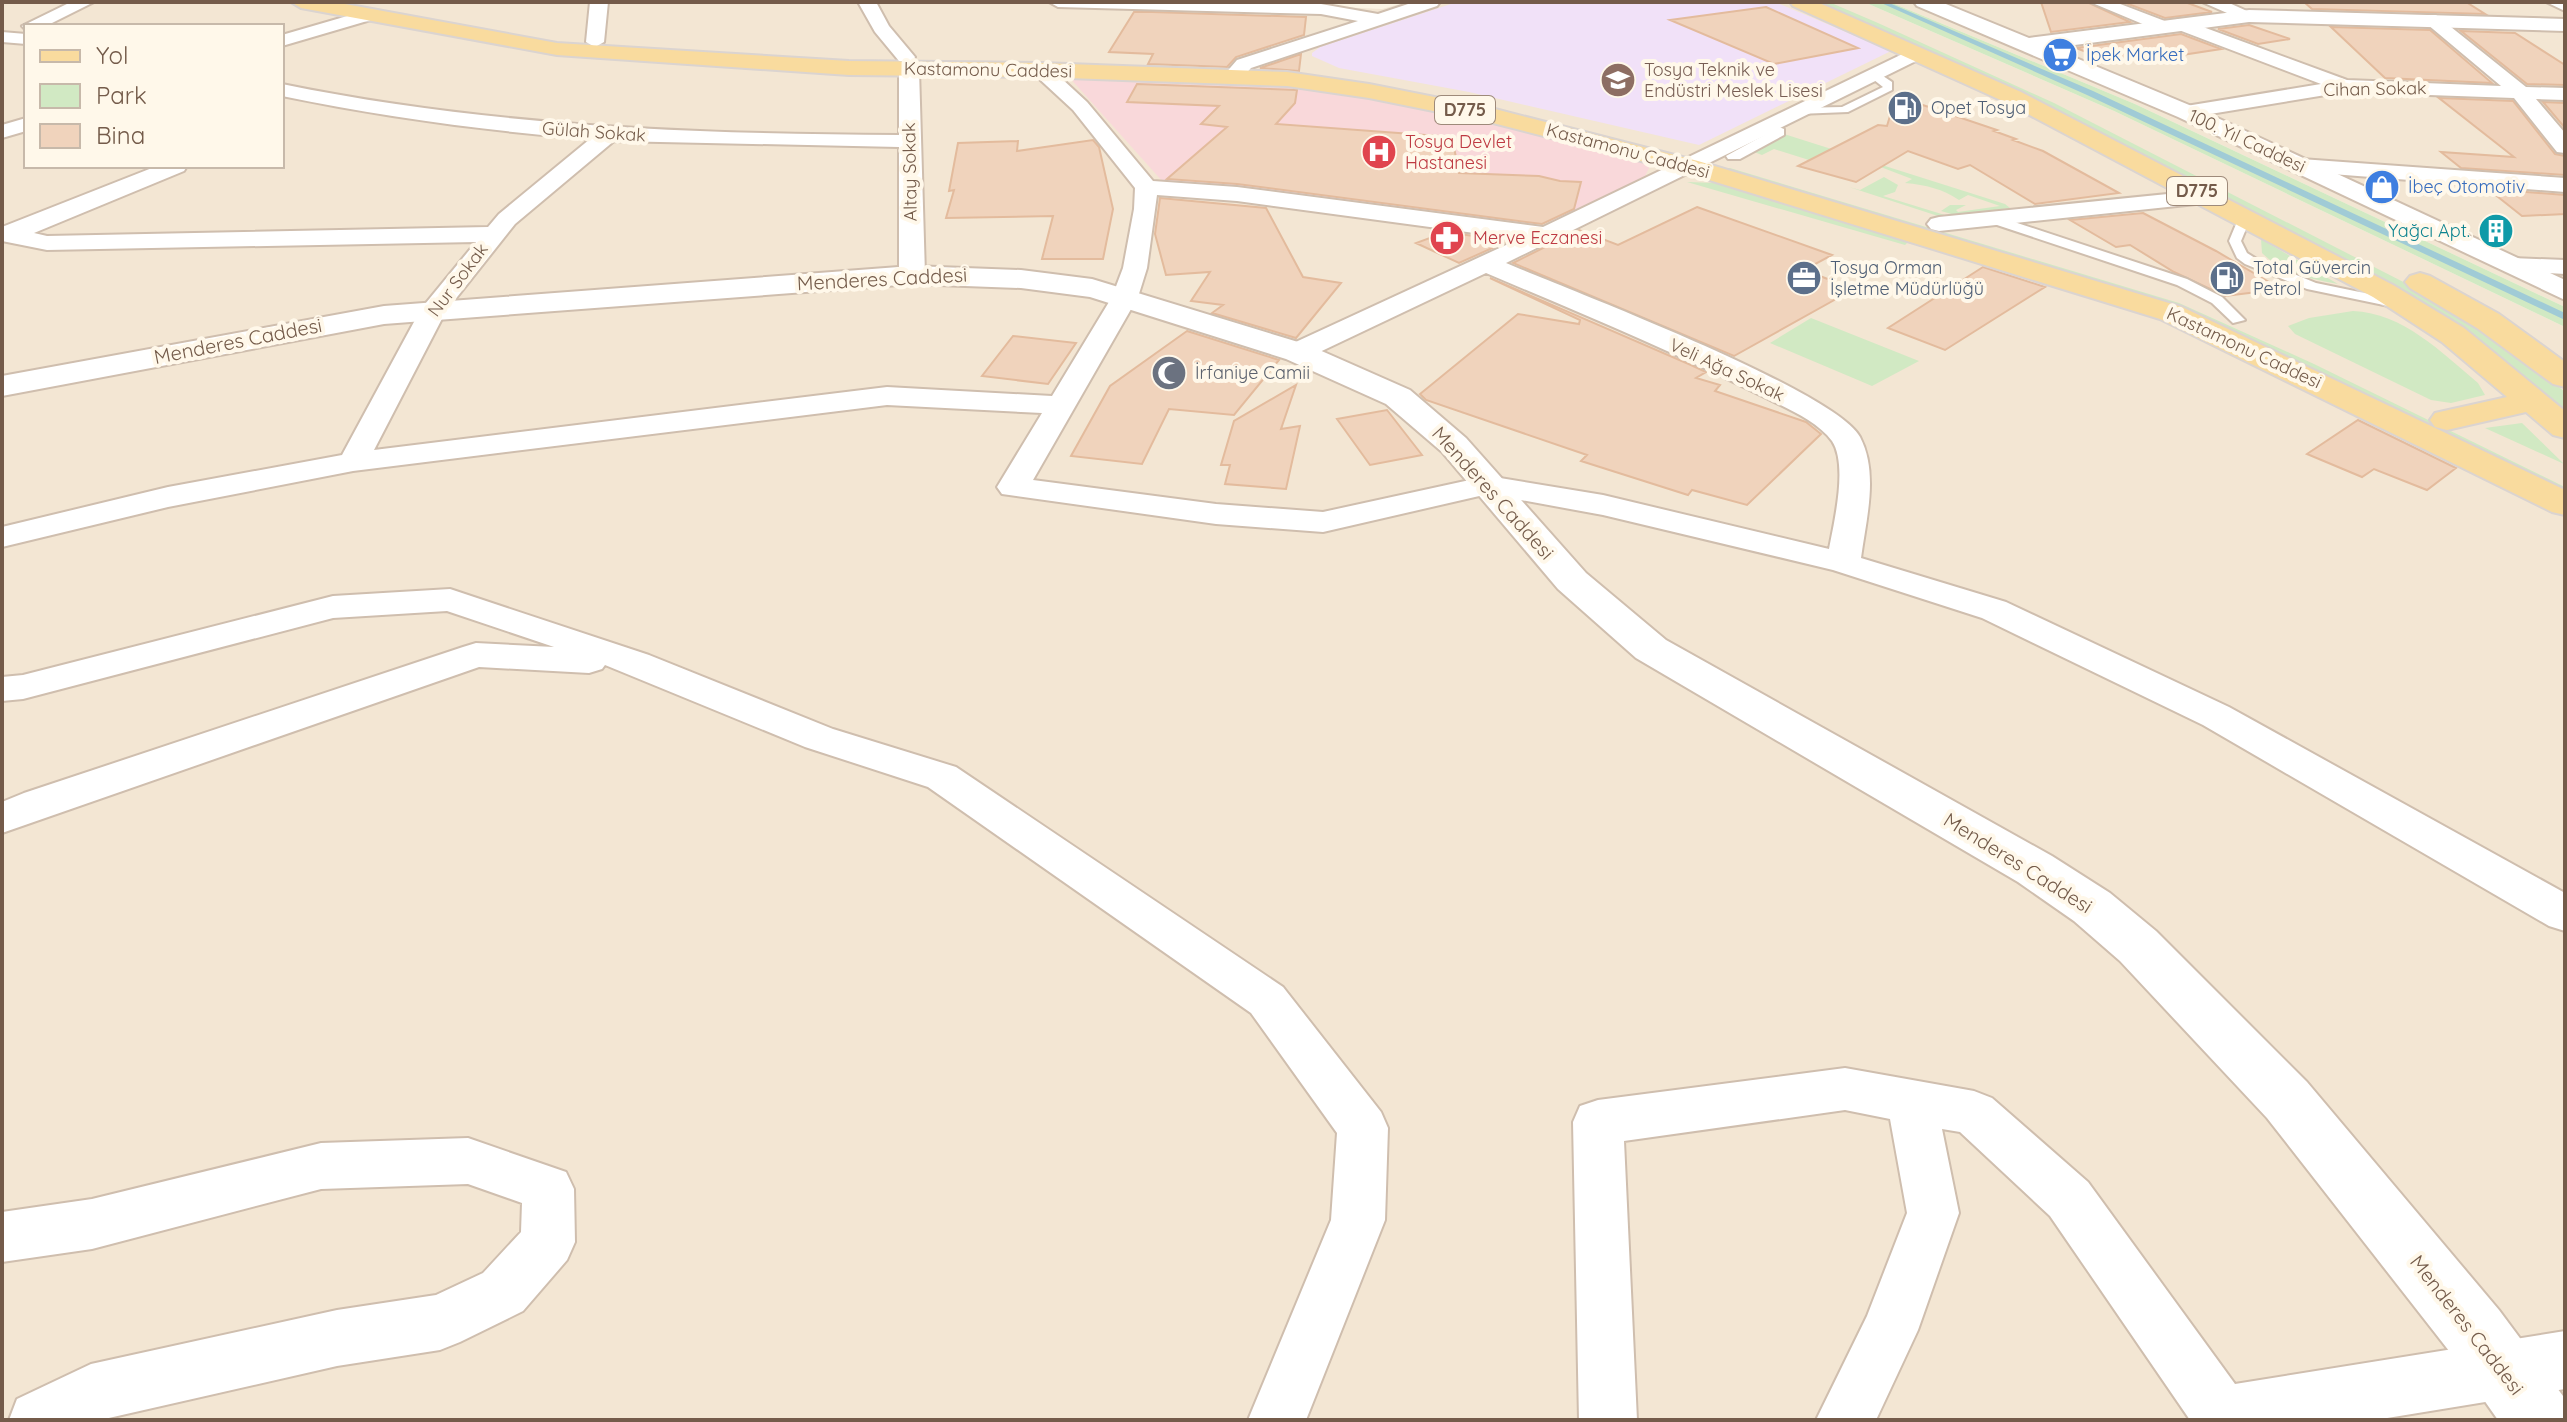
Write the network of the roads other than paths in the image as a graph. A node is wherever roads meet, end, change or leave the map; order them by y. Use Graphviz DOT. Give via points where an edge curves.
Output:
graph roads {
  1 [pos="85,2"];
  2 [pos="301,2"];
  3 [pos="599,2"];
  4 [pos="867,2"];
  5 [pos="1058,2"];
  6 [pos="1074,2"];
  7 [pos="1431,2"];
  8 [pos="1800,2"];
  9 [pos="1841,2"];
  10 [pos="1924,2"];
  11 [pos="2099,2"];
  12 [pos="2211,2"];
  13 [pos="2407,2"];
  14 [pos="2555,2"];
  15 [pos="1223,5"];
  16 [pos="376,6"];
  17 [pos="2565,6"];
  18 [pos="2249,16"];
  19 [pos="1379,19"];
  20 [pos="2430,19"];
  21 [pos="2453,20"];
  22 [pos="36,24"];
  23 [pos="2170,25"];
  24 [pos="2565,25"];
  25 [pos="24,29"];
  26 [pos="4,38"];
  27 [pos="24,39"];
  28 [pos="284,40"];
  29 [pos="595,42"];
  30 [pos="2026,45"];
  31 [pos="1917,53"];
  32 [pos="908,63"];
  33 [pos="1041,70"];
  34 [pos="1239,70"];
  35 [pos="2344,86"];
  36 [pos="284,90"];
  37 [pos="2519,91"];
  38 [pos="2565,94"];
  39 [pos="331,102"];
  40 [pos="2186,112"];
  41 [pos="294,117"];
  42 [pos="24,125"];
  43 [pos="2,132"];
  44 [pos="1779,132"];
  45 [pos="609,134"];
  46 [pos="909,141"];
  47 [pos="2565,147"];
  48 [pos="1734,156"];
  49 [pos="1699,161"];
  50 [pos="2301,166"];
  51 [pos="172,168"];
  52 [pos="2565,185"];
  53 [pos="1146,187"];
  54 [pos="2207,197"];
  55 [pos="2245,217"];
  56 [pos="1992,219"];
  57 [pos="1939,224"];
  58 [pos="493,234"];
  59 [pos="1545,235"];
  60 [pos="10,240"];
  61 [pos="1484,263"];
  62 [pos="2512,265"];
  63 [pos="2565,267"];
  64 [pos="2121,270"];
  65 [pos="912,275"];
  66 [pos="2565,291"];
  67 [pos="1125,297"];
  68 [pos="2408,306"];
  69 [pos="434,309"];
  70 [pos="1297,352"];
  71 [pos="2565,377"];
  72 [pos="2,386"];
  73 [pos="2532,401"];
  74 [pos="1061,405"];
  75 [pos="2447,420"];
  76 [pos="2565,428"];
  77 [pos="353,462"];
  78 [pos="2552,470"];
  79 [pos="1488,485"];
  80 [pos="2565,504"];
  81 [pos="2,537"];
  82 [pos="1844,563"];
  83 [pos="636,663"];
  84 [pos="2,689"];
  85 [pos="2,818"];
  86 [pos="2565,914"];
  87 [pos="1912,1101"];
  88 [pos="2,1237"];
  89 [pos="2565,1360"];
  90 [pos="2504,1371"];
  91 [pos="38,1420"];
  92 [pos="1277,1420"];
  93 [pos="1608,1420"];
  94 [pos="1845,1420"];
  95 [pos="2539,1420"];
  1 -- 22 [label="street"];
  2 -- 16 [label="main road, Kastamonu Caddesi / D775"];
  3 -- 29 [label="street"];
  4 -- 32 [label="street"];
  5 -- 6 [label="street"];
  6 -- 15 [label="street"];
  7 -- 19 [label="street"];
  8 -- 31 [label="main road, D775"];
  9 -- 71 [label="main road, D775" via="2173,153 2460,304"];
  10 -- 30 [label="street, 100. Yıl Caddesi"];
  11 -- 23 [label="street"];
  12 -- 18 [label="street"];
  13 -- 21 [label="street"];
  14 -- 17 [label="street"];
  15 -- 19 [label="street" via="1332,10"];
  16 -- 28 [label="street"];
  16 -- 29 [label="main road, Kastamonu Caddesi / D775"];
  16 -- 32 [label="main road, Kastamonu Caddesi / D775" via="573,51 849,68"];
  18 -- 20 [label="street"];
  18 -- 23 [label="street"];
  19 -- 34 [label="street"];
  20 -- 21 [label="street"];
  20 -- 37 [label="street"];
  21 -- 24 [label="street"];
  23 -- 30 [label="street"];
  23 -- 35 [label="street"];
  25 -- 26 [label="street"];
  26 -- 27 [label="street"];
  29 -- 32 [label="main road, Kastamonu Caddesi / D775"];
  30 -- 40 [label="street, 100. Yıl Caddesi"];
  31 -- 49 [label="street"];
  31 -- 54 [label="main road, D775"];
  32 -- 33 [label="main road, Kastamonu Caddesi / D775"];
  32 -- 34 [label="main road, Kastamonu Caddesi / D775"];
  32 -- 46 [label="street, Altay Sokak"];
  33 -- 34 [label="main road, Kastamonu Caddesi / D775"];
  33 -- 53 [label="street" via="1080,106"];
  34 -- 49 [label="main road, Kastamonu Caddesi / D775" via="1385,94"];
  35 -- 37 [label="street, Cihan Sokak"];
  35 -- 40 [label="street, Cihan Sokak"];
  36 -- 39 [label="street, Gülah Sokak"];
  37 -- 38 [label="street, Cihan Sokak"];
  37 -- 47 [label="street"];
  39 -- 41 [label="street"];
  39 -- 45 [label="street, Gülah Sokak"];
  40 -- 50 [label="street, 100. Yıl Caddesi"];
  42 -- 43 [label="street"];
  44 -- 48 [label="street"];
  45 -- 46 [label="street, Gülah Sokak"];
  45 -- 58 [label="street, Nur Sokak"];
  46 -- 65 [label="street, Altay Sokak"];
  49 -- 57 [label="main road, Kastamonu Caddesi / D775"];
  49 -- 59 [label="street"];
  49 -- 80 [label="main road, Kastamonu Caddesi / D775" via="2171,313"];
  50 -- 52 [label="street"];
  50 -- 62 [label="street, 100. Yıl Caddesi"];
  51 -- 60 [label="street"];
  53 -- 59 [label="street"];
  53 -- 67 [label="street" via="1135,268"];
  54 -- 55 [label="main road, D775"];
  54 -- 56 [label="street"];
  55 -- 68 [label="main road, D775"];
  55 -- 68 [label="lane" via="2235,241 2242,255 2265,269 2312,286"];
  56 -- 57 [label="street"];
  56 -- 64 [label="lane"];
  57 -- 64 [label="main road, Kastamonu Caddesi / D775"];
  58 -- 60 [label="street"];
  58 -- 69 [label="street, Nur Sokak"];
  59 -- 61 [label="street"];
  61 -- 70 [label="street"];
  61 -- 82 [label="street, Veli Ağa Sokak" via="1828,419 1854,455"];
  62 -- 63 [label="street"];
  62 -- 66 [label="street, 100. Yıl Caddesi"];
  64 -- 75 [label="main road, Kastamonu Caddesi / D775"];
  65 -- 67 [label="street, Menderes Caddesi" via="999,276"];
  65 -- 69 [label="street, Menderes Caddesi"];
  67 -- 70 [label="street, Menderes Caddesi"];
  67 -- 74 [label="street"];
  68 -- 73 [label="main road, D775" via="2453,335"];
  69 -- 72 [label="street, Menderes Caddesi"];
  69 -- 77 [label="street, Nur Sokak"];
  70 -- 79 [label="street, Menderes Caddesi" via="1398,397 1454,445"];
  73 -- 75 [label="main road"];
  73 -- 76 [label="main road, D775"];
  74 -- 77 [label="street" via="887,396"];
  74 -- 79 [label="street" via="1013,487 1216,514 1323,522"];
  75 -- 78 [label="main road, Kastamonu Caddesi / D775"];
  77 -- 81 [label="street" via="168,497"];
  79 -- 82 [label="street" via="1603,505"];
  79 -- 90 [label="street, Menderes Caddesi" via="1572,581 1651,649 2035,869 2138,946 2287,1100"];
  82 -- 86 [label="street" via="1994,610 2216,716"];
  83 -- 84 [label="street" via="450,600 333,607"];
  83 -- 85 [label="street" via="476,655"];
  83 -- 92 [label="street" via="819,738 942,777 1267,1000 1363,1128 1358,1220"];
  87 -- 90 [label="street" via="1974,1113 2069,1199 2222,1416"];
  87 -- 93 [label="street" via="1845,1089 1598,1122"];
  87 -- 94 [label="street" via="1933,1213 1890,1330"];
  88 -- 91 [label="street" via="92,1224 321,1166 468,1161 548,1189 548,1242 503,1292 440,1322 337,1338 91,1393"];
  89 -- 90 [label="street"];
  90 -- 95 [label="street, Menderes Caddesi"];
}
